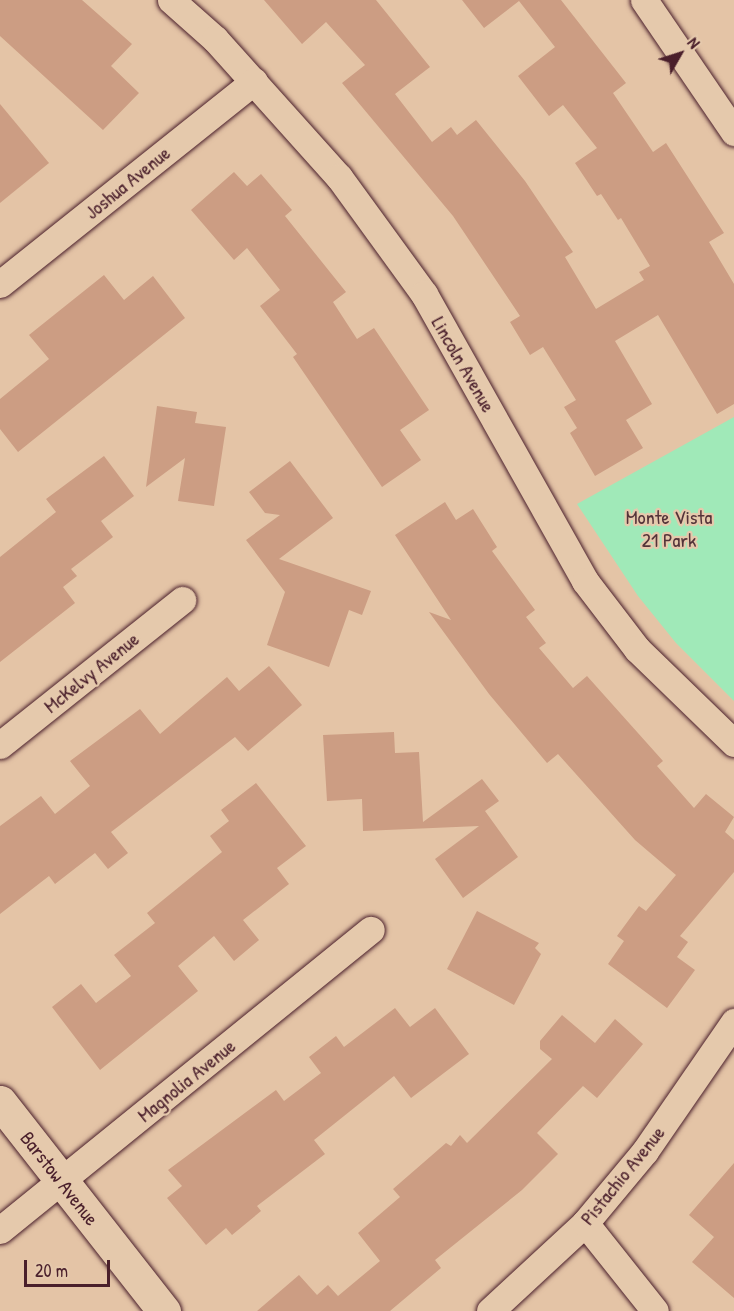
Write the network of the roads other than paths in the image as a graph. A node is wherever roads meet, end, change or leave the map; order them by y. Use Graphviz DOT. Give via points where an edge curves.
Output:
graph roads {
  1 [pos="171,0"];
  2 [pos="644,0"];
  3 [pos="254,81"];
  4 [pos="734,132"];
  5 [pos="0,284"];
  6 [pos="182,600"];
  7 [pos="734,743"];
  8 [pos="0,745"];
  9 [pos="371,930"];
  10 [pos="734,1022"];
  11 [pos="0,1102"];
  12 [pos="62,1180"];
  13 [pos="585,1223"];
  14 [pos="0,1230"];
  15 [pos="164,1311"];
  16 [pos="490,1311"];
  17 [pos="655,1311"];
  1 -- 3 [label="street, Lincoln Avenue"];
  2 -- 4 [label="street"];
  3 -- 5 [label="street, Joshua Avenue"];
  3 -- 7 [label="street, Lincoln Avenue" via="339,177 424,294 585,581 637,649"];
  6 -- 8 [label="street, McKelvy Avenue"];
  9 -- 12 [label="street, Magnolia Avenue"];
  10 -- 13 [label="street, Pistachio Avenue" via="645,1151"];
  11 -- 12 [label="street, Barstow Avenue"];
  12 -- 14 [label="street, Magnolia Avenue"];
  12 -- 15 [label="street, Barstow Avenue"];
  13 -- 16 [label="street, Pistachio Avenue"];
  13 -- 17 [label="street"];
}
